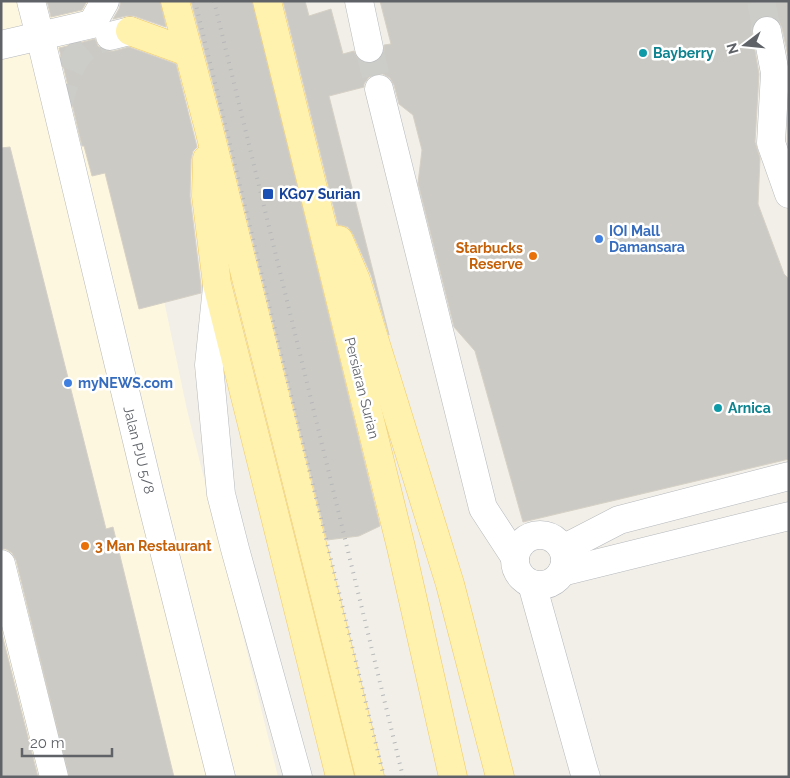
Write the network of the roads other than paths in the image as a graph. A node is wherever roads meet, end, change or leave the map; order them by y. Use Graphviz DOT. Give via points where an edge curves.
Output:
graph roads {
  1 [pos="31,1"];
  2 [pos="105,1"];
  3 [pos="175,1"];
  4 [pos="267,1"];
  5 [pos="359,1"];
  6 [pos="767,31"];
  7 [pos="120,34"];
  8 [pos="40,36"];
  9 [pos="1,45"];
  10 [pos="370,48"];
  11 [pos="188,52"];
  12 [pos="380,89"];
  13 [pos="208,125"];
  14 [pos="308,167"];
  15 [pos="789,194"];
  16 [pos="217,284"];
  17 [pos="789,476"];
  18 [pos="789,516"];
  19 [pos="515,557"];
  20 [pos="563,560"];
  21 [pos="1,564"];
  22 [pos="532,584"];
  23 [pos="54,777"];
  24 [pos="221,777"];
  25 [pos="298,777"];
  26 [pos="340,777"];
  27 [pos="370,777"];
  28 [pos="452,777"];
  29 [pos="500,777"];
  30 [pos="586,777"];
  1 -- 8 [label="street, Jalan PJU 5/8"];
  2 -- 8 [label="street" via="92,24"];
  3 -- 11 [label="main road"];
  4 -- 14 [label="main road, Persiaran Surian"];
  5 -- 10 [label="street"];
  6 -- 15 [label="street" via="776,73 771,143"];
  7 -- 11 [label="main road"];
  8 -- 9 [label="street"];
  8 -- 24 [label="street, Jalan PJU 5/8"];
  11 -- 13 [label="main road"];
  12 -- 19 [label="street" via="483,508"];
  13 -- 16 [label="main road" via="206,196"];
  13 -- 27 [label="main road"];
  14 -- 28 [label="main road, Persiaran Surian" via="401,547"];
  14 -- 29 [label="main road, Persiaran Surian" via="356,280 450,584"];
  16 -- 25 [label="street" via="209,365 221,494"];
  16 -- 26 [label="main road"];
  17 -- 20 [label="street" via="619,520"];
  18 -- 20 [label="street"];
  19 -- 20 [label="street" via="521,542 535,534 544,534 559,542"];
  19 -- 22 [label="street" via="518,574"];
  20 -- 22 [label="street" via="562,574 556,580 548,584"];
  21 -- 23 [label="street"];
  22 -- 30 [label="street"];
}
